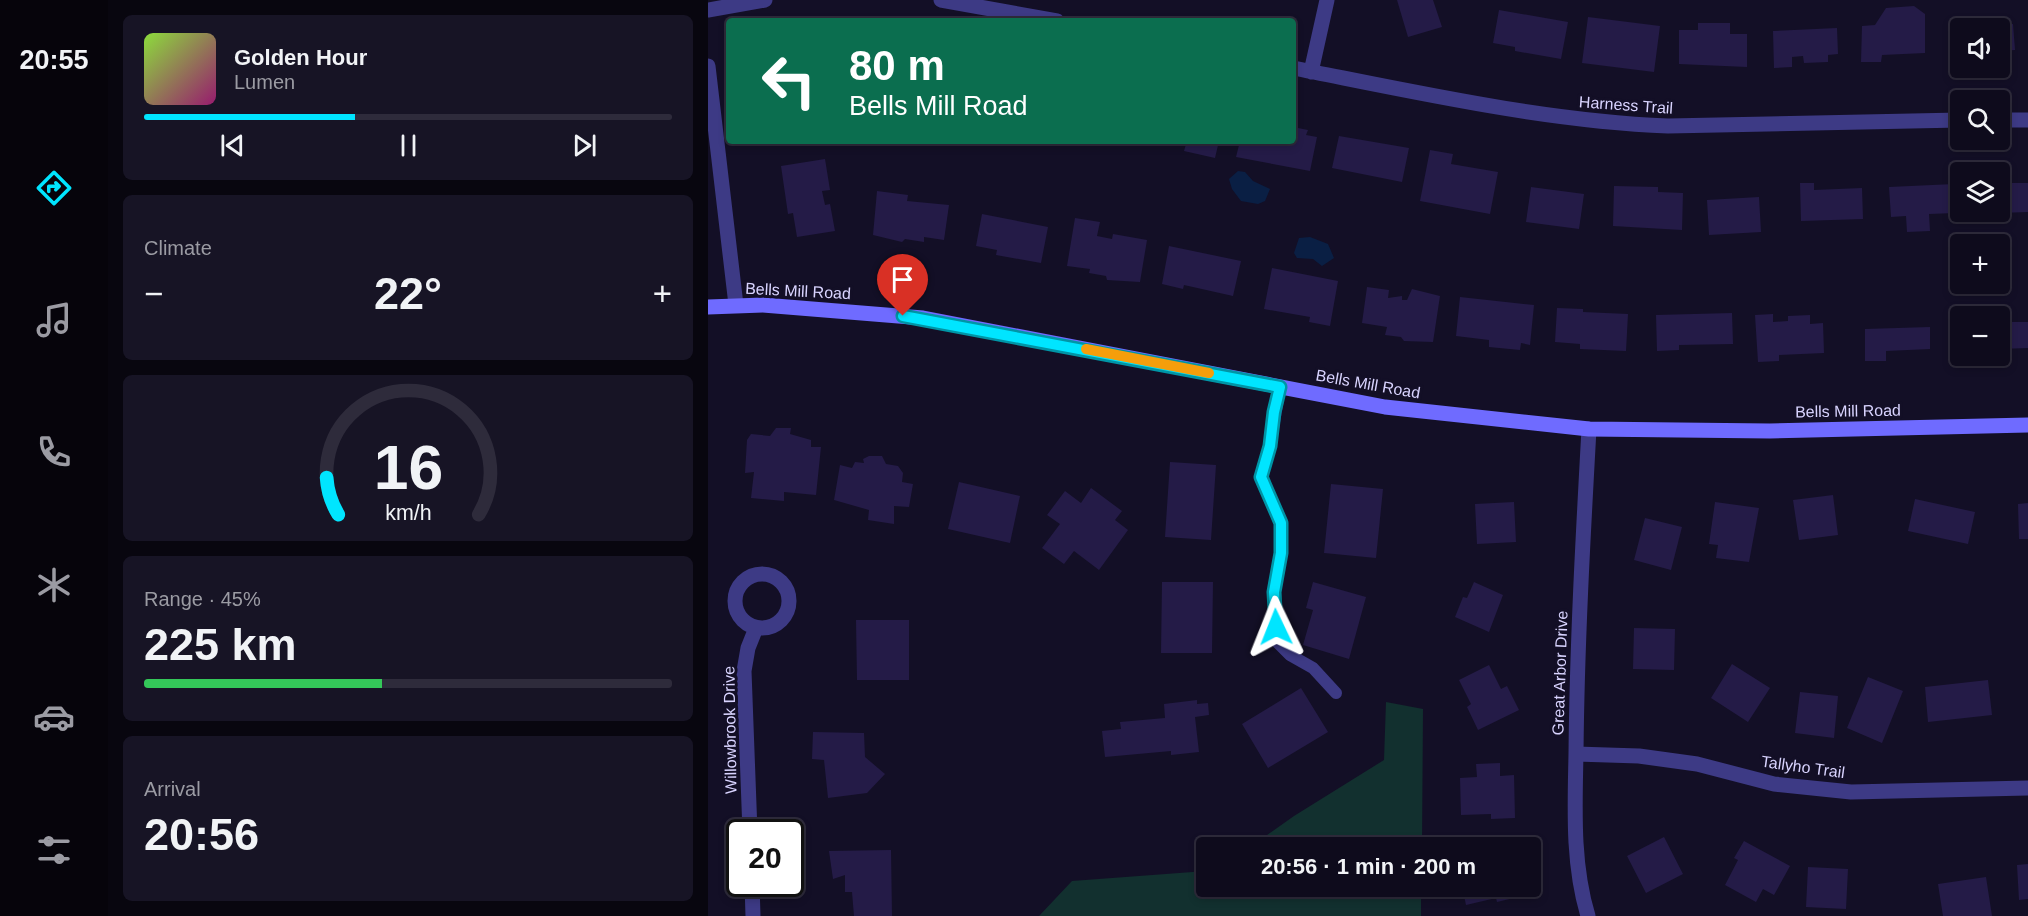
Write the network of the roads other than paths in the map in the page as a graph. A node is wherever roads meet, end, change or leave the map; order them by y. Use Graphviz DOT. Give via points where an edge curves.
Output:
graph roads {
  1 [pos="765,0"];
  2 [pos="941,0"];
  3 [pos="1327,0"];
  4 [pos="1022,7"];
  5 [pos="708,10"];
  6 [pos="1050,18"];
  7 [pos="708,66"];
  8 [pos="1296,69"];
  9 [pos="1311,72"];
  10 [pos="1950,120"];
  11 [pos="2010,120"];
  12 [pos="2028,120"];
  13 [pos="736,305"];
  14 [pos="708,307"];
  15 [pos="1280,387"];
  16 [pos="2028,425"];
  17 [pos="1589,429"];
  18 [pos="756,628"];
  19 [pos="1336,693"];
  20 [pos="1576,754"];
  21 [pos="2028,788"];
  22 [pos="750,819"];
  23 [pos="752,897"];
  24 [pos="753,916"];
  25 [pos="1588,916"];
  1 -- 5 [label="street"];
  2 -- 4 [label="street"];
  3 -- 9 [label="street"];
  4 -- 6 [label="street"];
  7 -- 13 [label="street"];
  8 -- 9 [label="street, Harness Trail"];
  9 -- 10 [label="street, Harness Trail" via="1574,120 1668,126"];
  11 -- 12 [label="street"];
  13 -- 14 [label="street, Bells Mill Road"];
  13 -- 15 [label="street, Bells Mill Road" via="923,318"];
  15 -- 17 [label="street, Bells Mill Road" via="1385,407"];
  15 -- 19 [label="lane" via="1261,477 1281,523 1281,553 1274,592 1276,635 1290,655 1313,668"];
  16 -- 17 [label="street, Bells Mill Road" via="1770,431"];
  17 -- 20 [label="street, Great Arbor Drive"];
  18 -- 22 [label="street, Willowbrook Drive" via="744,671"];
  20 -- 21 [label="street, Tallyho Trail" via="1639,756 1697,764 1774,784 1851,792"];
  20 -- 25 [label="street, Great Arbor Drive" via="1578,862"];
  23 -- 24 [label="street"];
}
